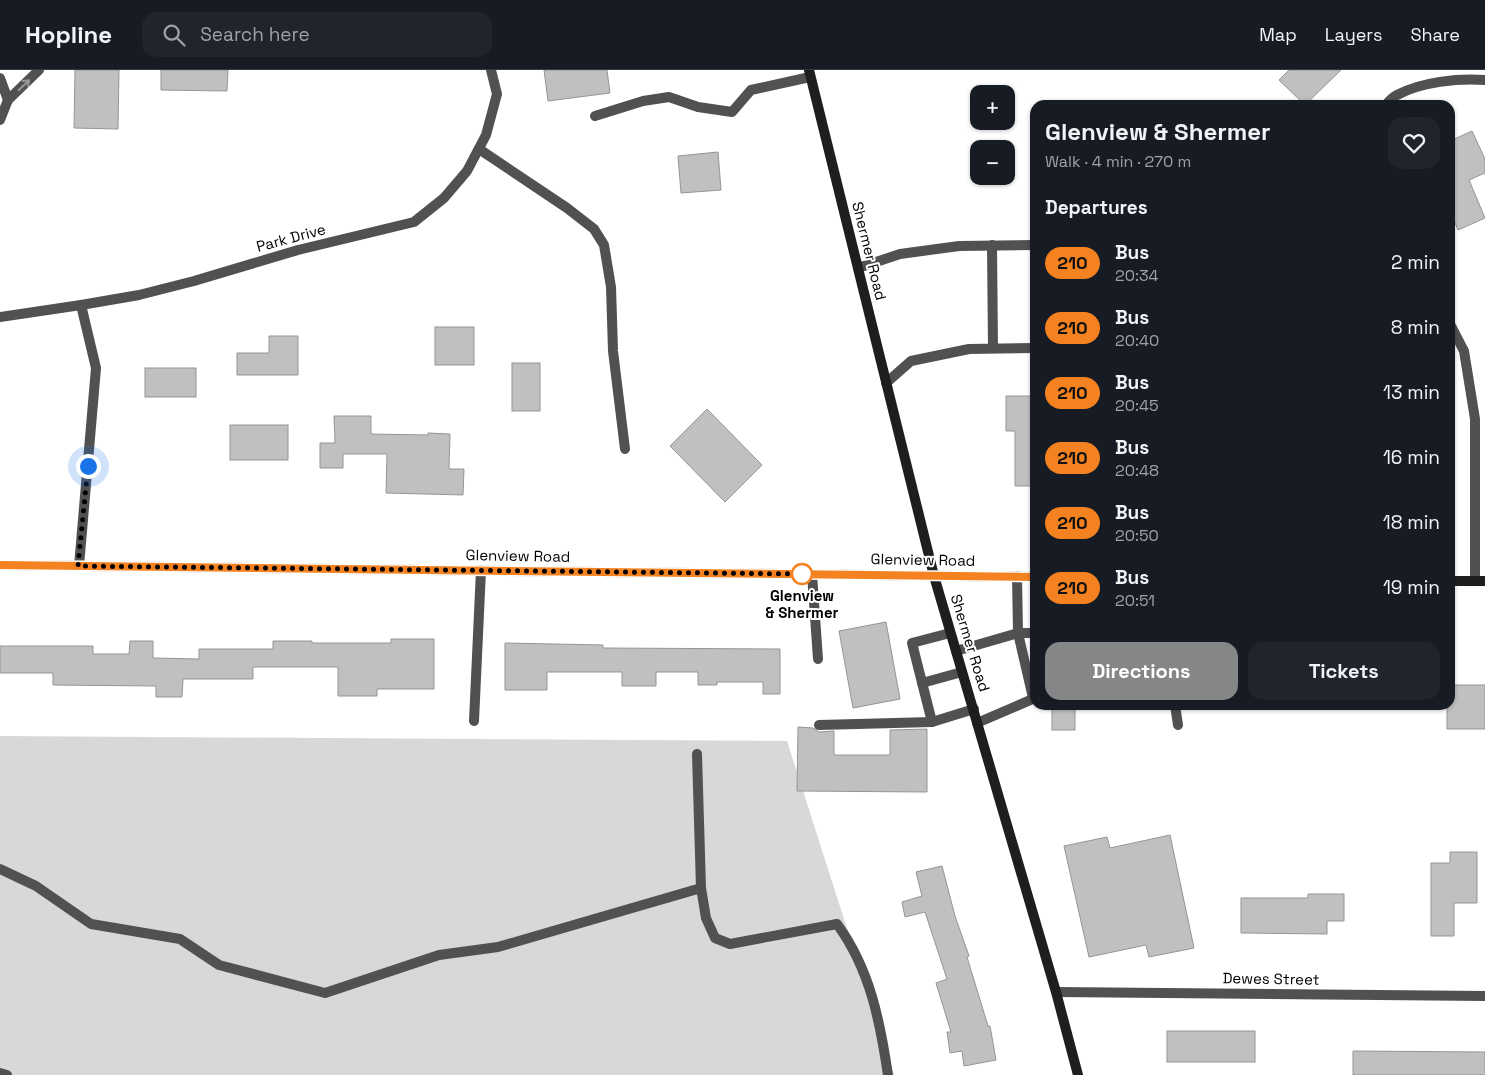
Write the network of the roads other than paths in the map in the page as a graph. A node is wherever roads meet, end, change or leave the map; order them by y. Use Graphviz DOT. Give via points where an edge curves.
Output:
graph roads {
  1 [pos="40,70"];
  2 [pos="491,70"];
  3 [pos="809,74"];
  4 [pos="0,78"];
  5 [pos="1485,80"];
  6 [pos="8,100"];
  7 [pos="1390,100"];
  8 [pos="595,116"];
  9 [pos="0,120"];
  10 [pos="478,149"];
  11 [pos="1030,245"];
  12 [pos="992,246"];
  13 [pos="858,268"];
  14 [pos="81,305"];
  15 [pos="0,317"];
  16 [pos="1455,334"];
  17 [pos="993,348"];
  18 [pos="1030,348"];
  19 [pos="886,383"];
  20 [pos="625,449"];
  21 [pos="0,565"];
  22 [pos="78,566"];
  23 [pos="480,570"];
  24 [pos="812,574"];
  25 [pos="934,576"];
  26 [pos="1017,576"];
  27 [pos="1030,577"];
  28 [pos="1455,581"];
  29 [pos="1480,581"];
  30 [pos="950,633"];
  31 [pos="1018,633"];
  32 [pos="1030,633"];
  33 [pos="956,651"];
  34 [pos="818,659"];
  35 [pos="962,672"];
  36 [pos="1030,682"];
  37 [pos="922,684"];
  38 [pos="1030,700"];
  39 [pos="974,709"];
  40 [pos="1176,710"];
  41 [pos="474,721"];
  42 [pos="932,722"];
  43 [pos="977,723"];
  44 [pos="820,725"];
  45 [pos="1178,725"];
  46 [pos="697,754"];
  47 [pos="0,868"];
  48 [pos="701,888"];
  49 [pos="1056,992"];
  50 [pos="1485,996"];
  51 [pos="0,1074"];
  52 [pos="6,1075"];
  53 [pos="888,1075"];
  54 [pos="1078,1075"];
  6 -- 1 [label="street, one-way"];
  2 -- 10 [label="street, Park Drive" via="497,94 486,135"];
  3 -- 8 [label="street" via="751,90 732,112 698,107 669,97 643,100"];
  3 -- 13 [label="main road, Shermer Road"];
  4 -- 6 [label="street"];
  5 -- 7 [label="street" via="1419,86 1395,95"];
  6 -- 9 [label="street"];
  10 -- 14 [label="street, Park Drive" via="467,171 444,198 414,222 298,250 148,293"];
  10 -- 20 [label="street" via="567,208 594,229 604,246 611,287 613,351"];
  11 -- 12 [label="street"];
  12 -- 13 [label="street" via="959,246 900,254"];
  12 -- 17 [label="street"];
  13 -- 19 [label="main road, Shermer Road"];
  14 -- 15 [label="street, Park Drive"];
  14 -- 22 [label="street" via="96,368"];
  16 -- 29 [label="street" via="1464,352 1475,418"];
  17 -- 18 [label="street"];
  17 -- 19 [label="street" via="969,349 911,361"];
  19 -- 25 [label="main road, Shermer Road"];
  21 -- 22 [label="main road, Glenview Road"];
  22 -- 23 [label="main road, Glenview Road"];
  23 -- 24 [label="main road, Glenview Road"];
  23 -- 41 [label="street"];
  24 -- 25 [label="main road, Glenview Road"];
  24 -- 34 [label="street"];
  25 -- 26 [label="main road, Glenview Road"];
  25 -- 30 [label="main road, Shermer Road"];
  26 -- 27 [label="main road, Glenview Road"];
  26 -- 31 [label="street"];
  28 -- 29 [label="main road"];
  30 -- 33 [label="main road, Shermer Road"];
  30 -- 37 [label="street" via="912,643"];
  31 -- 32 [label="street"];
  31 -- 33 [label="street"];
  31 -- 36 [label="street"];
  33 -- 35 [label="main road, Shermer Road"];
  35 -- 37 [label="street"];
  35 -- 39 [label="main road, Shermer Road"];
  37 -- 42 [label="street"];
  38 -- 43 [label="street"];
  39 -- 42 [label="street"];
  39 -- 43 [label="main road, Shermer Road"];
  40 -- 45 [label="street"];
  42 -- 44 [label="street"];
  43 -- 49 [label="main road, Shermer Road"];
  46 -- 48 [label="street"];
  47 -- 48 [label="street" via="36,886 91,924 180,939 219,965 325,993 439,956 498,947"];
  48 -- 53 [label="street" via="706,918 715,938 730,944 837,924 862,966 878,1016"];
  49 -- 50 [label="street, Dewes Street"];
  49 -- 54 [label="main road, Shermer Road"];
  51 -- 52 [label="street"];
}
